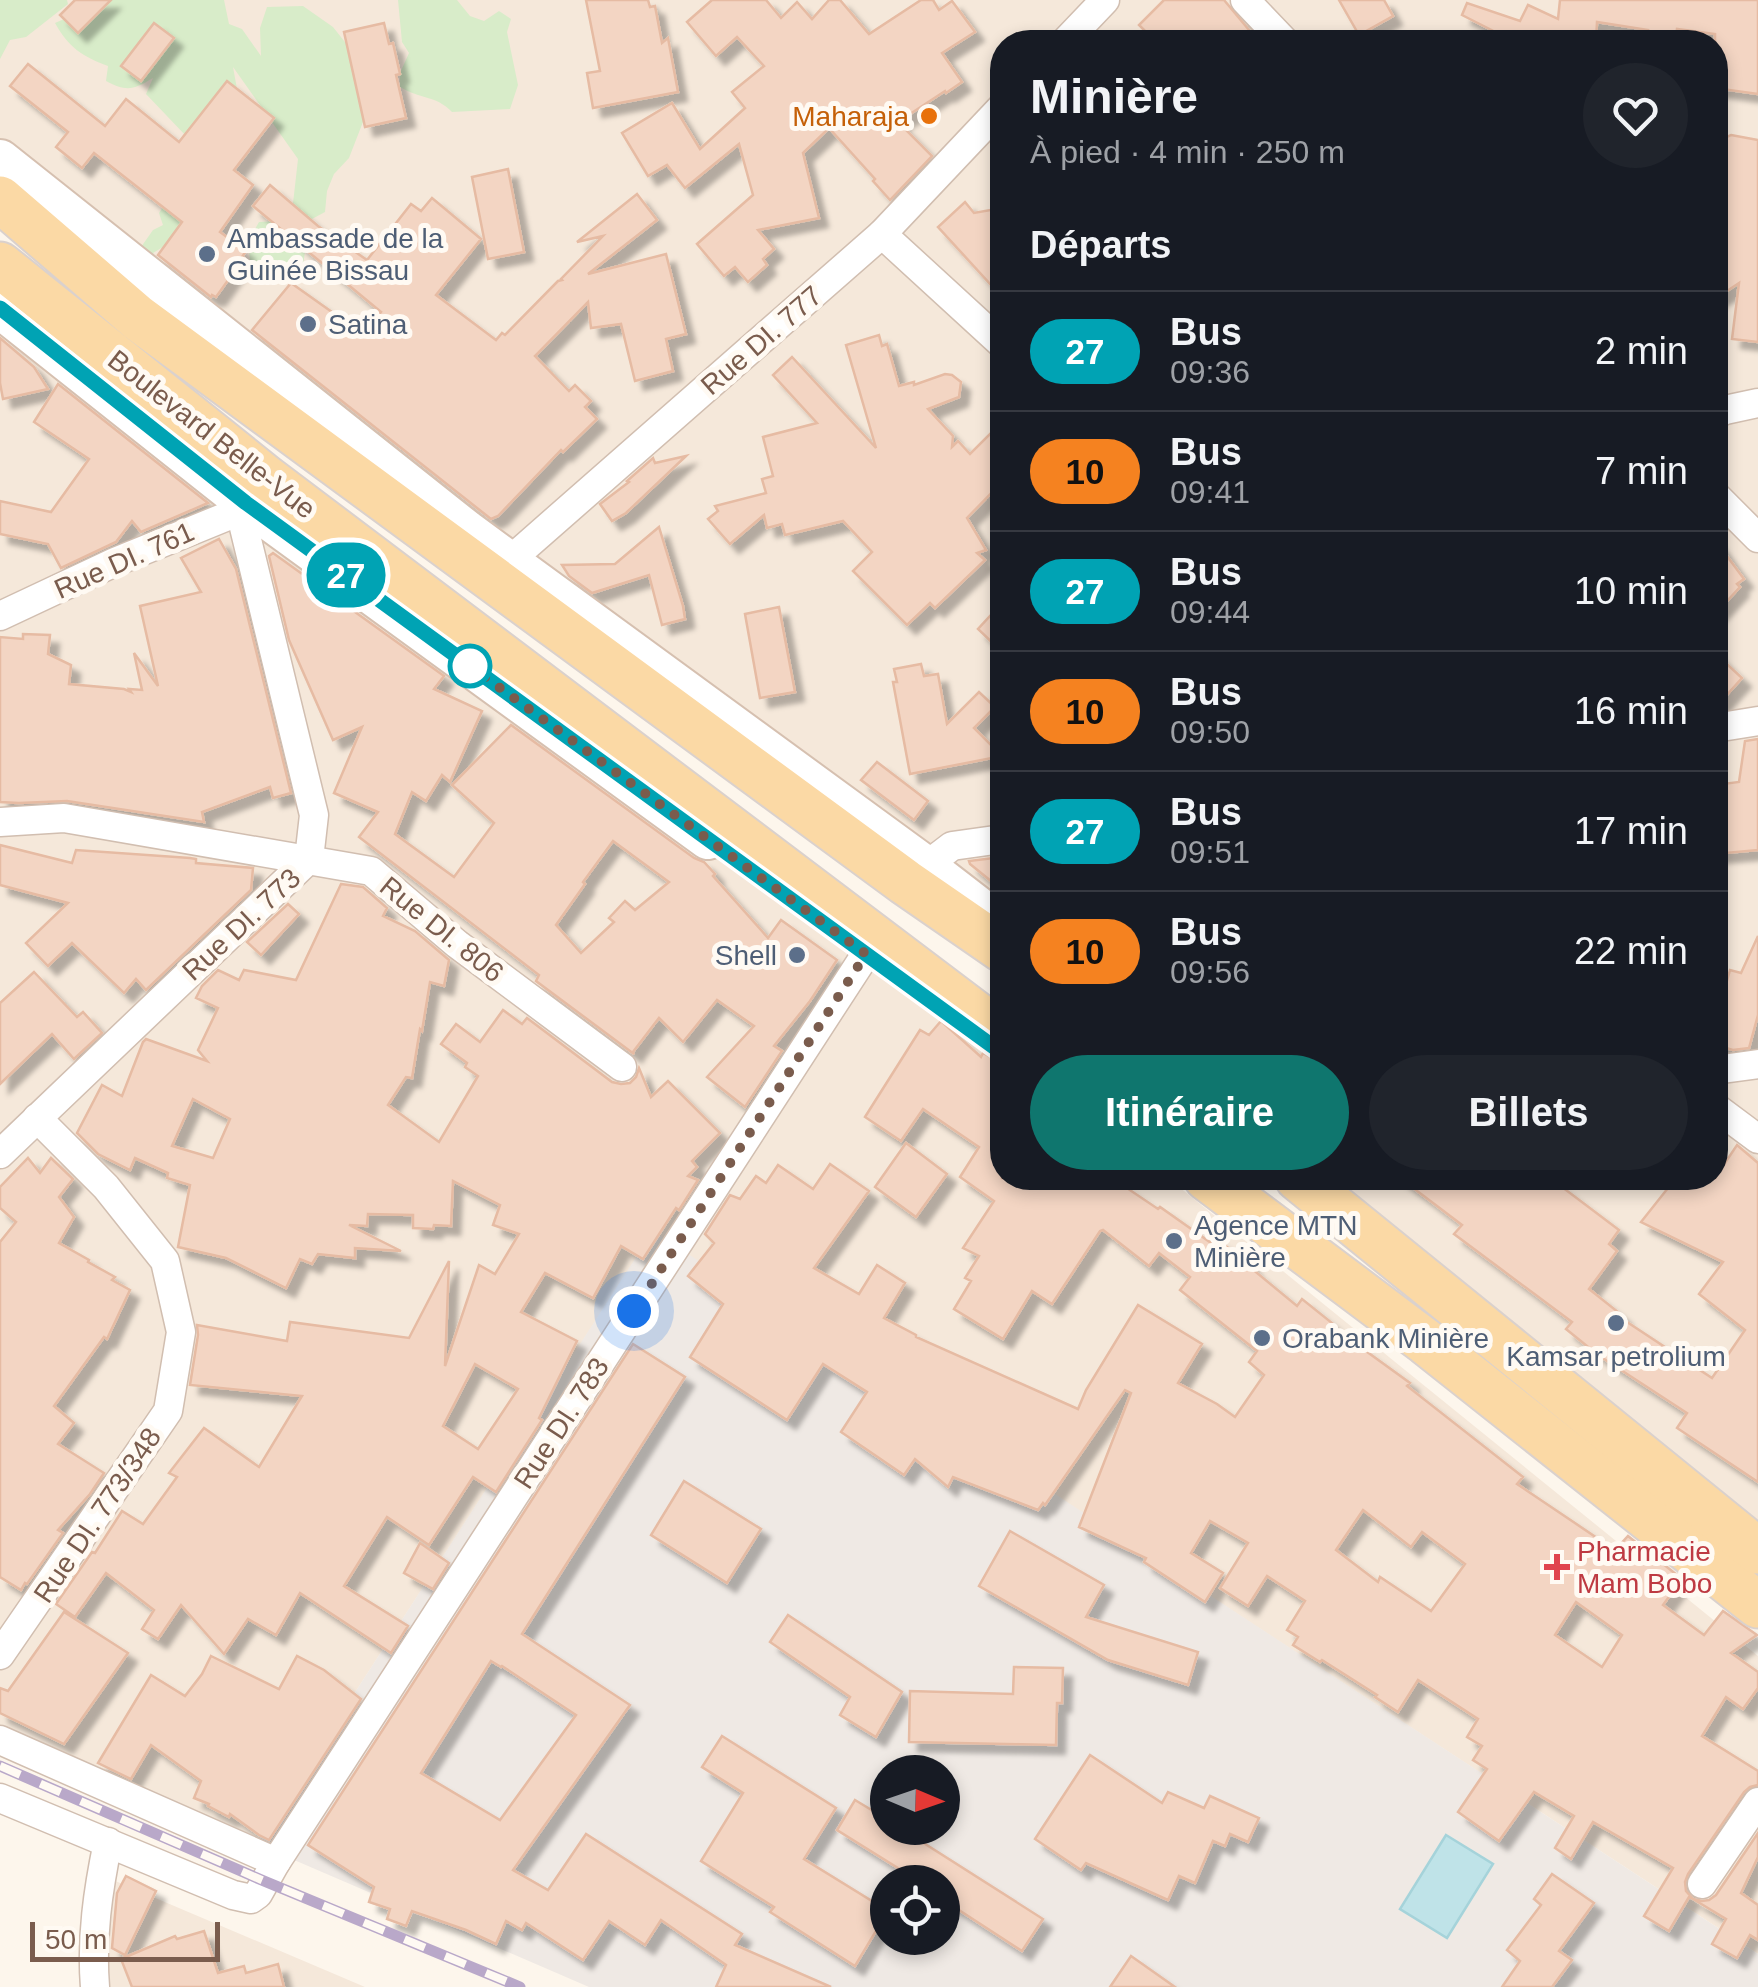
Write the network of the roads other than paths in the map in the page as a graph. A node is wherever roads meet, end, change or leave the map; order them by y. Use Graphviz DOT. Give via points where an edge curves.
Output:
graph roads {
  1 [pos="1106,0"];
  2 [pos="1246,0"];
  3 [pos="1077,30"];
  4 [pos="1275,30"];
  5 [pos="990,121"];
  6 [pos="0,160"];
  7 [pos="0,199"];
  8 [pos="882,234"];
  9 [pos="0,265"];
  10 [pos="0,308"];
  11 [pos="990,333"];
  12 [pos="1758,403"];
  13 [pos="1728,410"];
  14 [pos="243,507"];
  15 [pos="1728,508"];
  16 [pos="1758,538"];
  17 [pos="508,562"];
  18 [pos="0,616"];
  19 [pos="1758,721"];
  20 [pos="1728,726"];
  21 [pos="0,822"];
  22 [pos="990,841"];
  23 [pos="309,860"];
  24 [pos="915,874"];
  25 [pos="990,919"];
  26 [pos="990,939"];
  27 [pos="866,954"];
  28 [pos="990,1025"];
  29 [pos="990,1044"];
  30 [pos="1758,1064"];
  31 [pos="622,1067"];
  32 [pos="1728,1068"];
  33 [pos="1728,1116"];
  34 [pos="37,1118"];
  35 [pos="1758,1139"];
  36 [pos="0,1154"];
  37 [pos="1223,1190"];
  38 [pos="1313,1190"];
  39 [pos="1452,1304"];
  40 [pos="1419,1336"];
  41 [pos="1758,1526"];
  42 [pos="1758,1551"];
  43 [pos="1758,1605"];
  44 [pos="1758,1624"];
  45 [pos="0,1655"];
  46 [pos="0,1740"];
  47 [pos="0,1798"];
  48 [pos="1758,1802"];
  49 [pos="108,1842"];
  50 [pos="276,1862"];
  51 [pos="1702,1884"];
  52 [pos="96,1987"];
  1 -- 3 [label="street"];
  2 -- 4 [label="street"];
  5 -- 8 [label="street, Rue DI. 777"];
  6 -- 17 [label="street, Boulevard Belle-Vue"];
  7 -- 24 [label="main road, Boulevard Belle-Vue" via="138,318"];
  8 -- 11 [label="street"];
  8 -- 17 [label="street, Rue DI. 777"];
  9 -- 28 [label="main road, Boulevard Belle-Vue" via="267,479"];
  10 -- 14 [label="street, Boulevard Belle-Vue"];
  12 -- 13 [label="street"];
  14 -- 18 [label="street, Rue DI. 761"];
  14 -- 23 [label="street, Rue DI. 773" via="314,816"];
  14 -- 27 [label="street, Boulevard Belle-Vue"];
  15 -- 16 [label="street"];
  17 -- 24 [label="street, Boulevard Belle-Vue"];
  19 -- 20 [label="street"];
  21 -- 23 [label="street, Rue DI. 806" via="64,818"];
  22 -- 24 [label="street" via="952,846"];
  23 -- 31 [label="street, Rue DI. 806" via="371,871"];
  23 -- 34 [label="street, Rue DI. 773"];
  24 -- 25 [label="street, Boulevard Belle-Vue"];
  24 -- 26 [label="main road, Boulevard Belle-Vue"];
  27 -- 29 [label="street, Boulevard Belle-Vue"];
  27 -- 50 [label="street, Rue DI. 783"];
  30 -- 32 [label="street"];
  33 -- 35 [label="street"];
  34 -- 36 [label="street, Rue DI. 773"];
  34 -- 45 [label="street, Rue DI. 773/348" via="106,1186 165,1261 182,1332 168,1411"];
  37 -- 40 [label="main road"];
  38 -- 39 [label="main road"];
  39 -- 40 [label="main road"];
  39 -- 41 [label="street" via="1559,1364"];
  39 -- 42 [label="main road"];
  40 -- 43 [label="main road"];
  40 -- 44 [label="street" via="1550,1461"];
  46 -- 50 [label="street"];
  47 -- 49 [label="street"];
  48 -- 51 [label="street"];
  49 -- 50 [label="street, Rue DI. 783" via="251,1899"];
  49 -- 52 [label="street" via="97,1897"];
}
